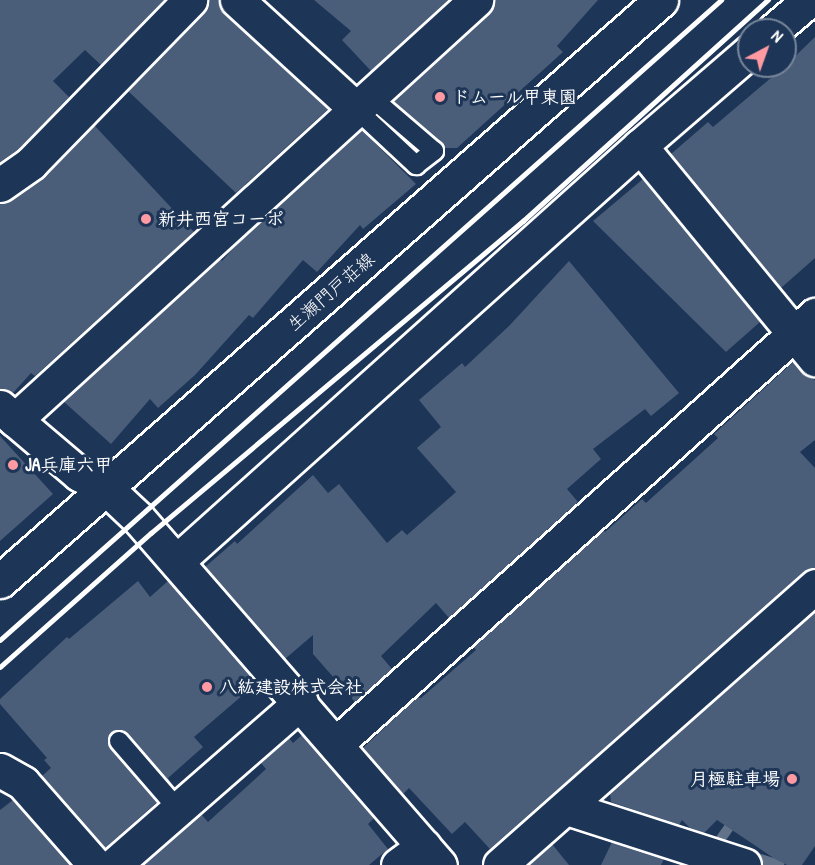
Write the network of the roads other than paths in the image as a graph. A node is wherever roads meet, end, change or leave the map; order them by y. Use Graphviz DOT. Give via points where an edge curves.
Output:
graph roads {
  1 [pos="190,0"];
  2 [pos="237,0"];
  3 [pos="264,0"];
  4 [pos="476,0"];
  5 [pos="662,0"];
  6 [pos="809,0"];
  7 [pos="788,18"];
  8 [pos="737,62"];
  9 [pos="364,103"];
  10 [pos="640,146"];
  11 [pos="0,185"];
  12 [pos="808,337"];
  13 [pos="7,413"];
  14 [pos="106,488"];
  15 [pos="177,561"];
  16 [pos="0,581"];
  17 [pos="815,586"];
  18 [pos="301,702"];
  19 [pos="119,741"];
  20 [pos="337,743"];
  21 [pos="0,770"];
  22 [pos="567,808"];
  23 [pos="178,809"];
  24 [pos="432,855"];
  25 [pos="95,865"];
  26 [pos="114,865"];
  27 [pos="398,865"];
  28 [pos="500,865"];
  29 [pos="744,865"];
  1 -- 11 [label="street" via="31,163"];
  2 -- 9 [label="street"];
  3 -- 9 [label="street"];
  4 -- 9 [label="street"];
  5 -- 14 [label="street, 生瀬門戸荘線"];
  6 -- 7 [label="street"];
  8 -- 10 [label="street"];
  9 -- 13 [label="street"];
  10 -- 12 [label="street"];
  10 -- 15 [label="street"];
  12 -- 20 [label="street"];
  13 -- 14 [label="street" via="79,474"];
  14 -- 15 [label="street"];
  14 -- 16 [label="street, 生瀬門戸荘線"];
  15 -- 18 [label="street"];
  17 -- 22 [label="street"];
  18 -- 20 [label="street"];
  18 -- 23 [label="street"];
  19 -- 23 [label="lane"];
  20 -- 24 [label="street"];
  21 -- 25 [label="street" via="23,783"];
  22 -- 28 [label="street"];
  22 -- 29 [label="street"];
  23 -- 26 [label="street"];
  24 -- 27 [label="street"];
}
